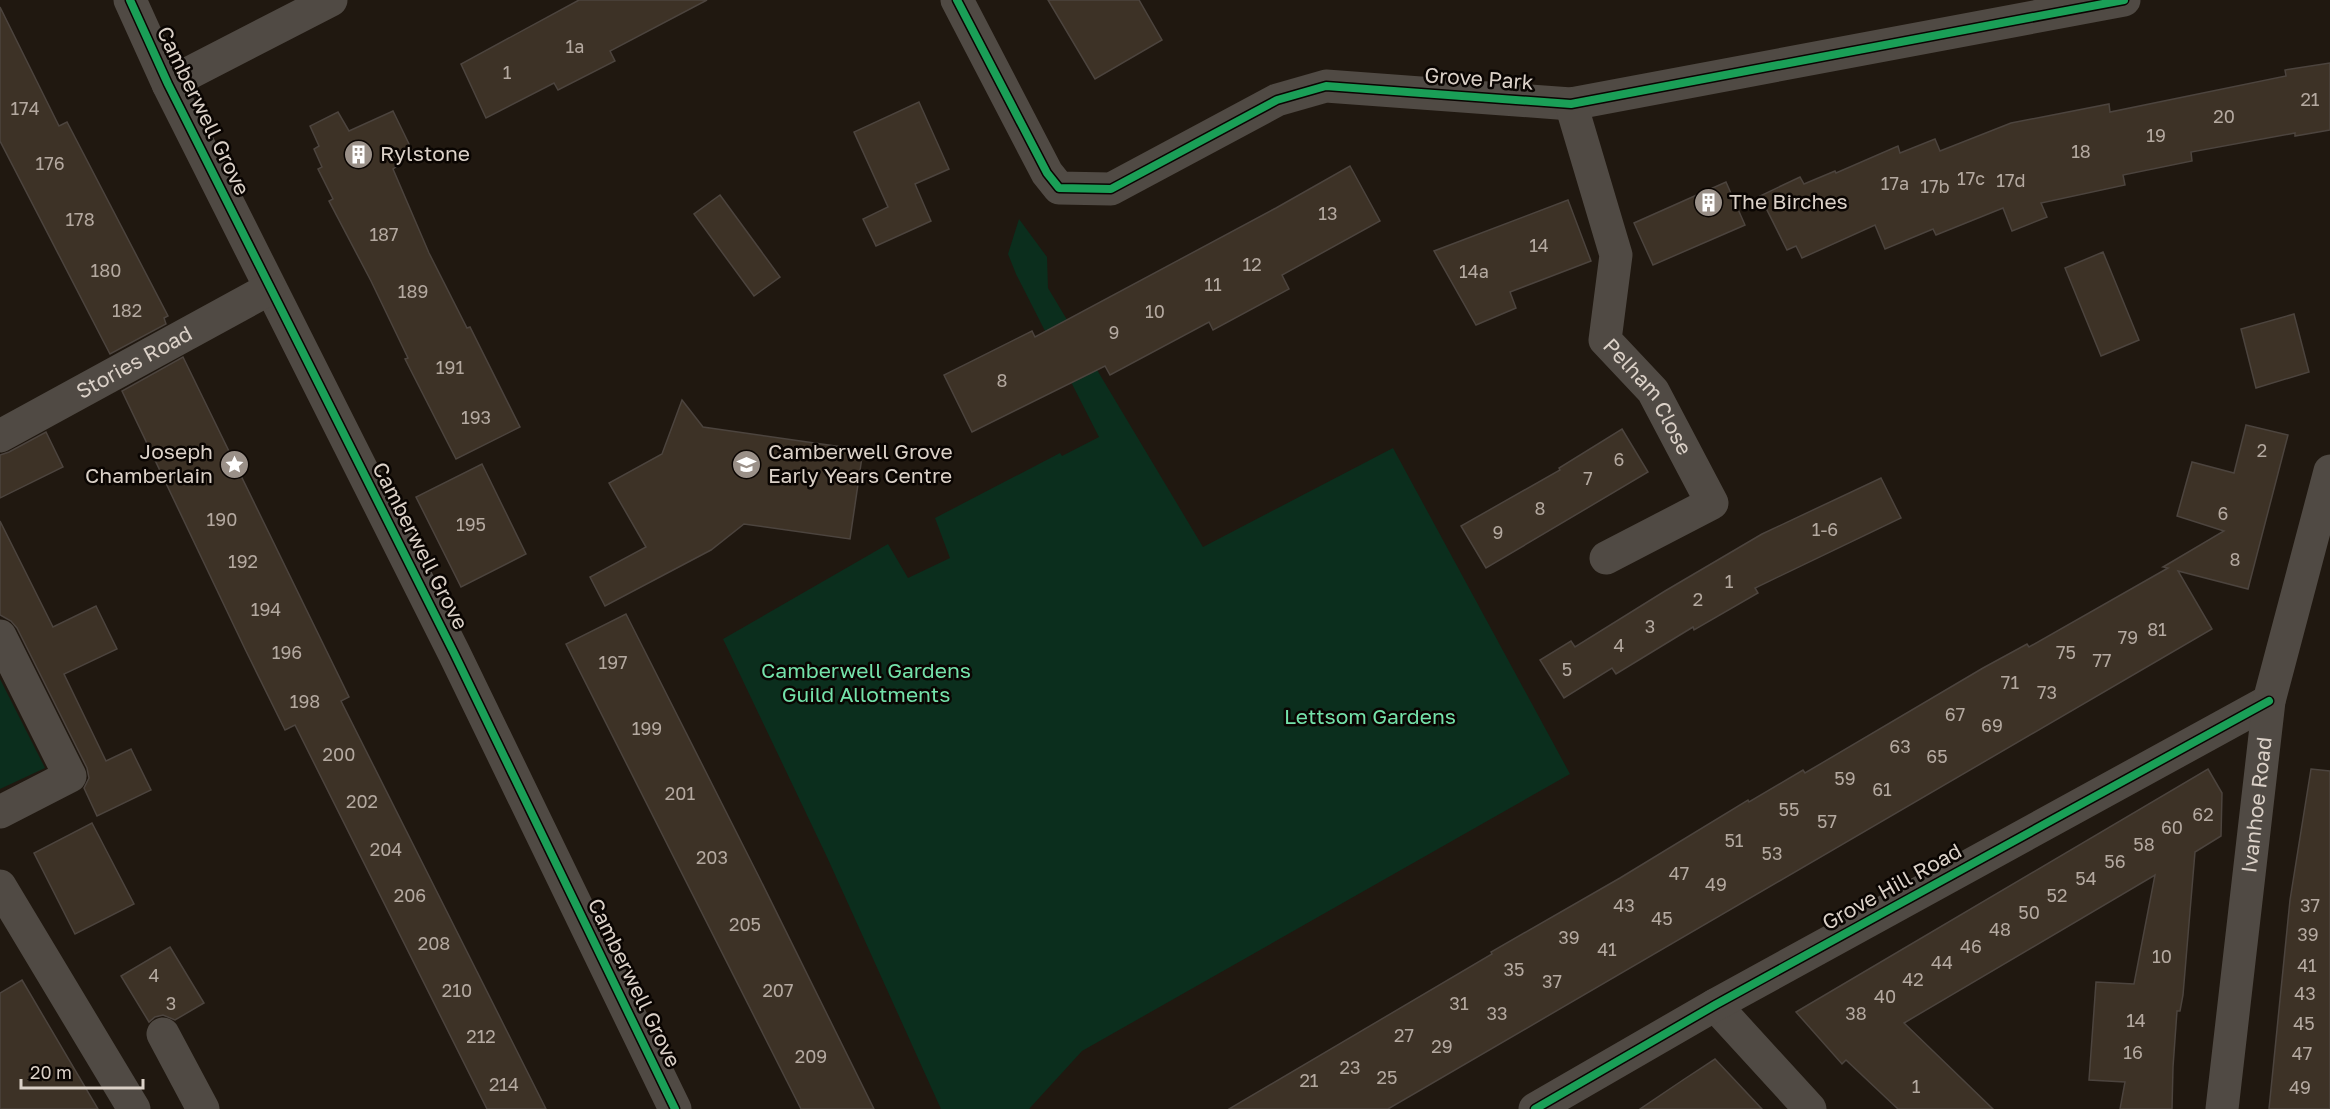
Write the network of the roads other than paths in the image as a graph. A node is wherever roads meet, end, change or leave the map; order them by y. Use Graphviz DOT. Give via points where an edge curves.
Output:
graph roads {
  1 [pos="130,0"];
  2 [pos="331,0"];
  3 [pos="957,0"];
  4 [pos="2124,0"];
  5 [pos="168,84"];
  6 [pos="1571,104"];
  7 [pos="269,289"];
  8 [pos="0,436"];
  9 [pos="2330,471"];
  10 [pos="1606,558"];
  11 [pos="0,636"];
  12 [pos="2269,701"];
  13 [pos="0,812"];
  14 [pos="0,886"];
  15 [pos="1714,1005"];
  16 [pos="163,1034"];
  17 [pos="134,1109"];
  18 [pos="203,1109"];
  19 [pos="675,1109"];
  20 [pos="1535,1109"];
  21 [pos="1810,1109"];
  22 [pos="2222,1109"];
  1 -- 5 [label="street, Camberwell Grove"];
  2 -- 5 [label="street"];
  3 -- 6 [label="street, Grove Park" via="1047,173 1059,188 1111,189 1277,100 1326,86"];
  4 -- 6 [label="street, Grove Park"];
  5 -- 7 [label="street, Camberwell Grove"];
  6 -- 10 [label="street, Pelham Close" via="1616,255 1605,340 1653,391 1712,503"];
  7 -- 8 [label="street, Stories Road"];
  7 -- 19 [label="street, Camberwell Grove" via="454,653"];
  9 -- 12 [label="street, Ivanhoe Road"];
  11 -- 13 [label="street" via="70,776"];
  12 -- 15 [label="street, Grove Hill Road"];
  12 -- 22 [label="street, Ivanhoe Road"];
  14 -- 17 [label="street"];
  15 -- 20 [label="street, Grove Hill Road"];
  15 -- 21 [label="street"];
  16 -- 18 [label="street"];
}
